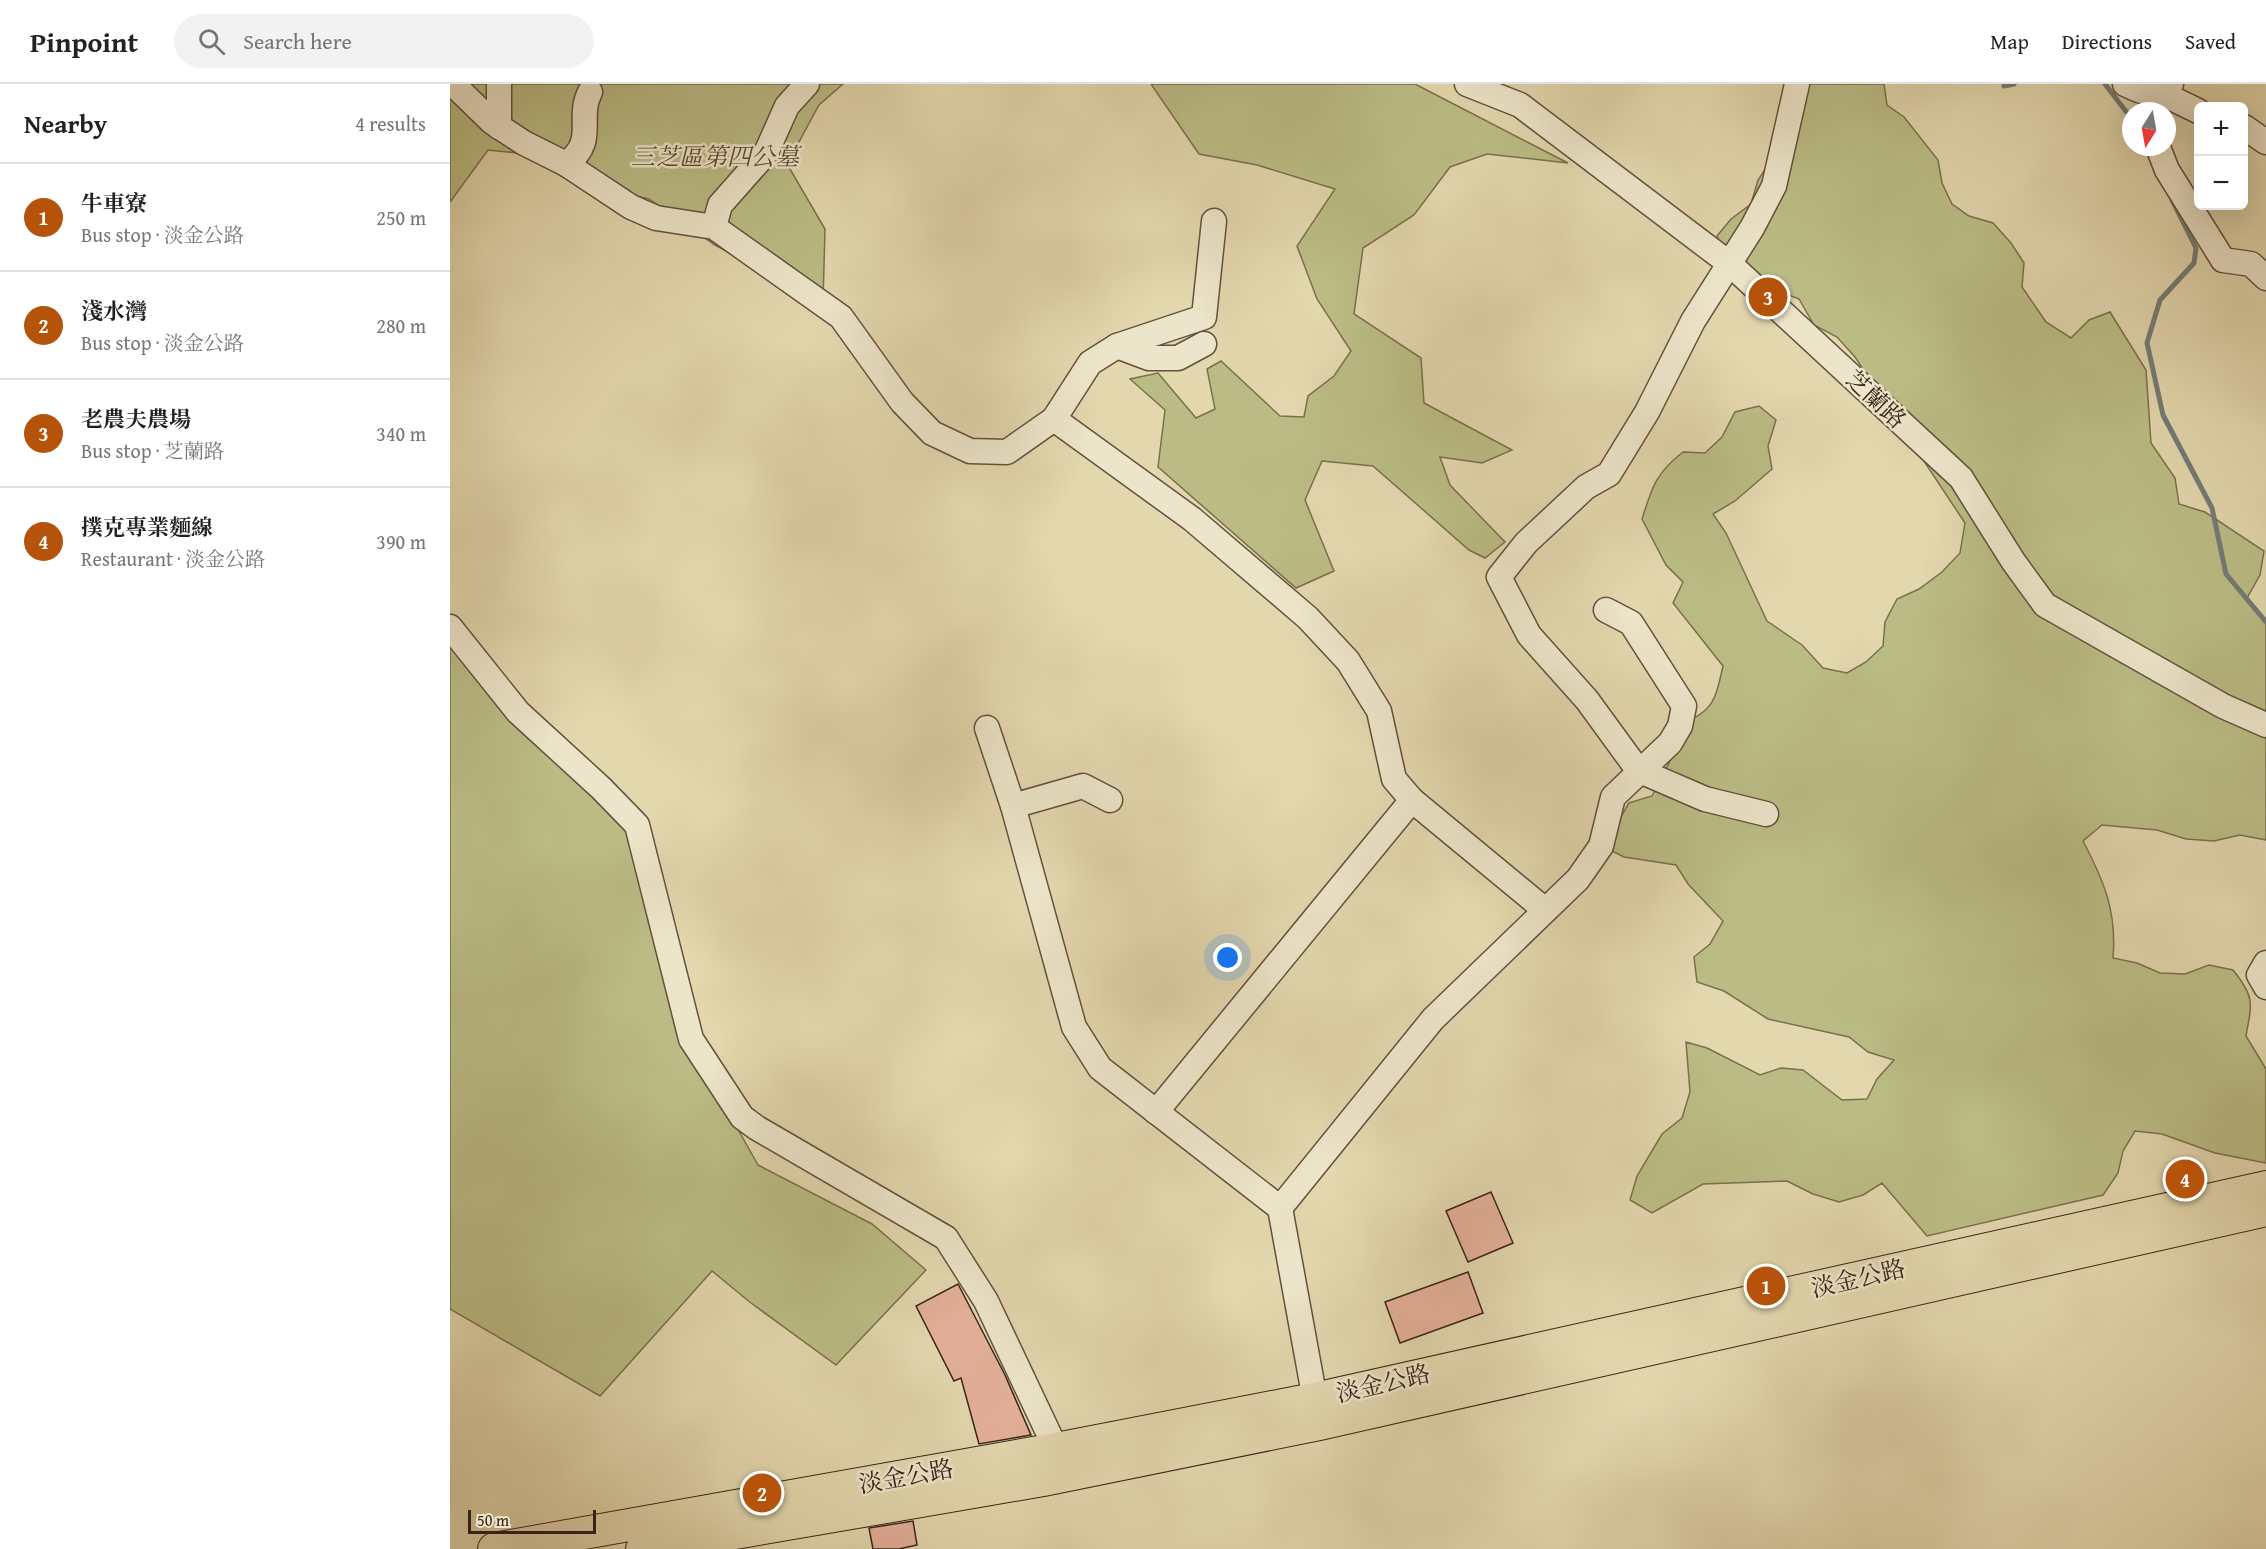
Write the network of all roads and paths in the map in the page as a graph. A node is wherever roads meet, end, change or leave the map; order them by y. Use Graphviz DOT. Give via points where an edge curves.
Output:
graph roads {
  1 [pos="453,84"];
  2 [pos="499,84"];
  3 [pos="807,84"];
  4 [pos="1797,84"];
  5 [pos="1471,85"];
  6 [pos="2166,88"];
  7 [pos="590,92"];
  8 [pos="2136,95"];
  9 [pos="2194,108"];
  10 [pos="499,127"];
  11 [pos="2248,130"];
  12 [pos="2266,142"];
  13 [pos="2162,156"];
  14 [pos="566,165"];
  15 [pos="1214,220"];
  16 [pos="714,227"];
  17 [pos="1730,264"];
  18 [pos="2266,278"];
  19 [pos="1204,344"];
  20 [pos="1117,346"];
  21 [pos="1054,419"];
  22 [pos="1606,610"];
  23 [pos="450,627"];
  24 [pos="2266,725"];
  25 [pos="987,728"];
  26 [pos="1638,770"];
  27 [pos="1110,800"];
  28 [pos="1412,800"];
  29 [pos="1013,806"];
  30 [pos="1766,814"];
  31 [pos="1545,910"];
  32 [pos="2266,963"];
  33 [pos="2266,987"];
  34 [pos="1156,1112"];
  35 [pos="2266,1186"];
  36 [pos="1280,1208"];
  37 [pos="2266,1210"];
  38 [pos="1317,1411"];
  39 [pos="1059,1462"];
  40 [pos="494,1549"];
  41 [pos="642,1549"];
  1 -- 10 [label="street"];
  2 -- 10 [label="street"];
  3 -- 16 [label="street" via="787,106 766,153 720,205"];
  4 -- 17 [label="street" via="1774,186"];
  5 -- 17 [label="street, 芝蘭路" via="1520,105"];
  6 -- 8 [label="street"];
  6 -- 9 [label="street"];
  7 -- 14 [label="street" via="579,154"];
  10 -- 14 [label="street"];
  11 -- 12 [label="street"];
  13 -- 18 [label="street" via="2223,260 2251,264"];
  14 -- 16 [label="street" via="631,207 656,218"];
  15 -- 20 [label="street" via="1204,317"];
  16 -- 21 [label="street" via="841,317 902,402 932,433 970,451 1007,452"];
  17 -- 24 [label="street, 芝蘭路" via="1961,478 2045,605 2223,706"];
  17 -- 26 [label="street" via="1693,321 1647,412 1609,474 1586,487 1526,543 1499,577 1529,634 1587,700"];
  19 -- 20 [label="street" via="1178,358 1149,358"];
  20 -- 21 [label="street" via="1090,363"];
  21 -- 28 [label="street" via="1192,519 1308,618 1348,661 1379,711 1394,779"];
  22 -- 26 [label="street" via="1631,623 1684,706 1680,726 1670,743"];
  23 -- 39 [label="street" via="518,712 637,825 691,1040 742,1117 946,1238 986,1301"];
  25 -- 29 [label="street"];
  26 -- 30 [label="street" via="1705,799"];
  26 -- 31 [label="street" via="1613,797 1601,846 1578,879"];
  27 -- 29 [label="street" via="1083,786"];
  28 -- 31 [label="street"];
  28 -- 34 [label="street"];
  29 -- 34 [label="street" via="1074,1027 1100,1068"];
  31 -- 36 [label="street" via="1432,1019"];
  32 -- 33 [label="street" via="2259,975"];
  34 -- 36 [label="street"];
  35 -- 38 [label="main road, 淡金公路"];
  36 -- 38 [label="street"];
  37 -- 38 [label="main road, 淡金公路"];
  38 -- 39 [label="main road, 淡金公路"];
  39 -- 40 [label="main road, 淡金公路"];
  39 -- 41 [label="main road, 淡金公路"];
}
